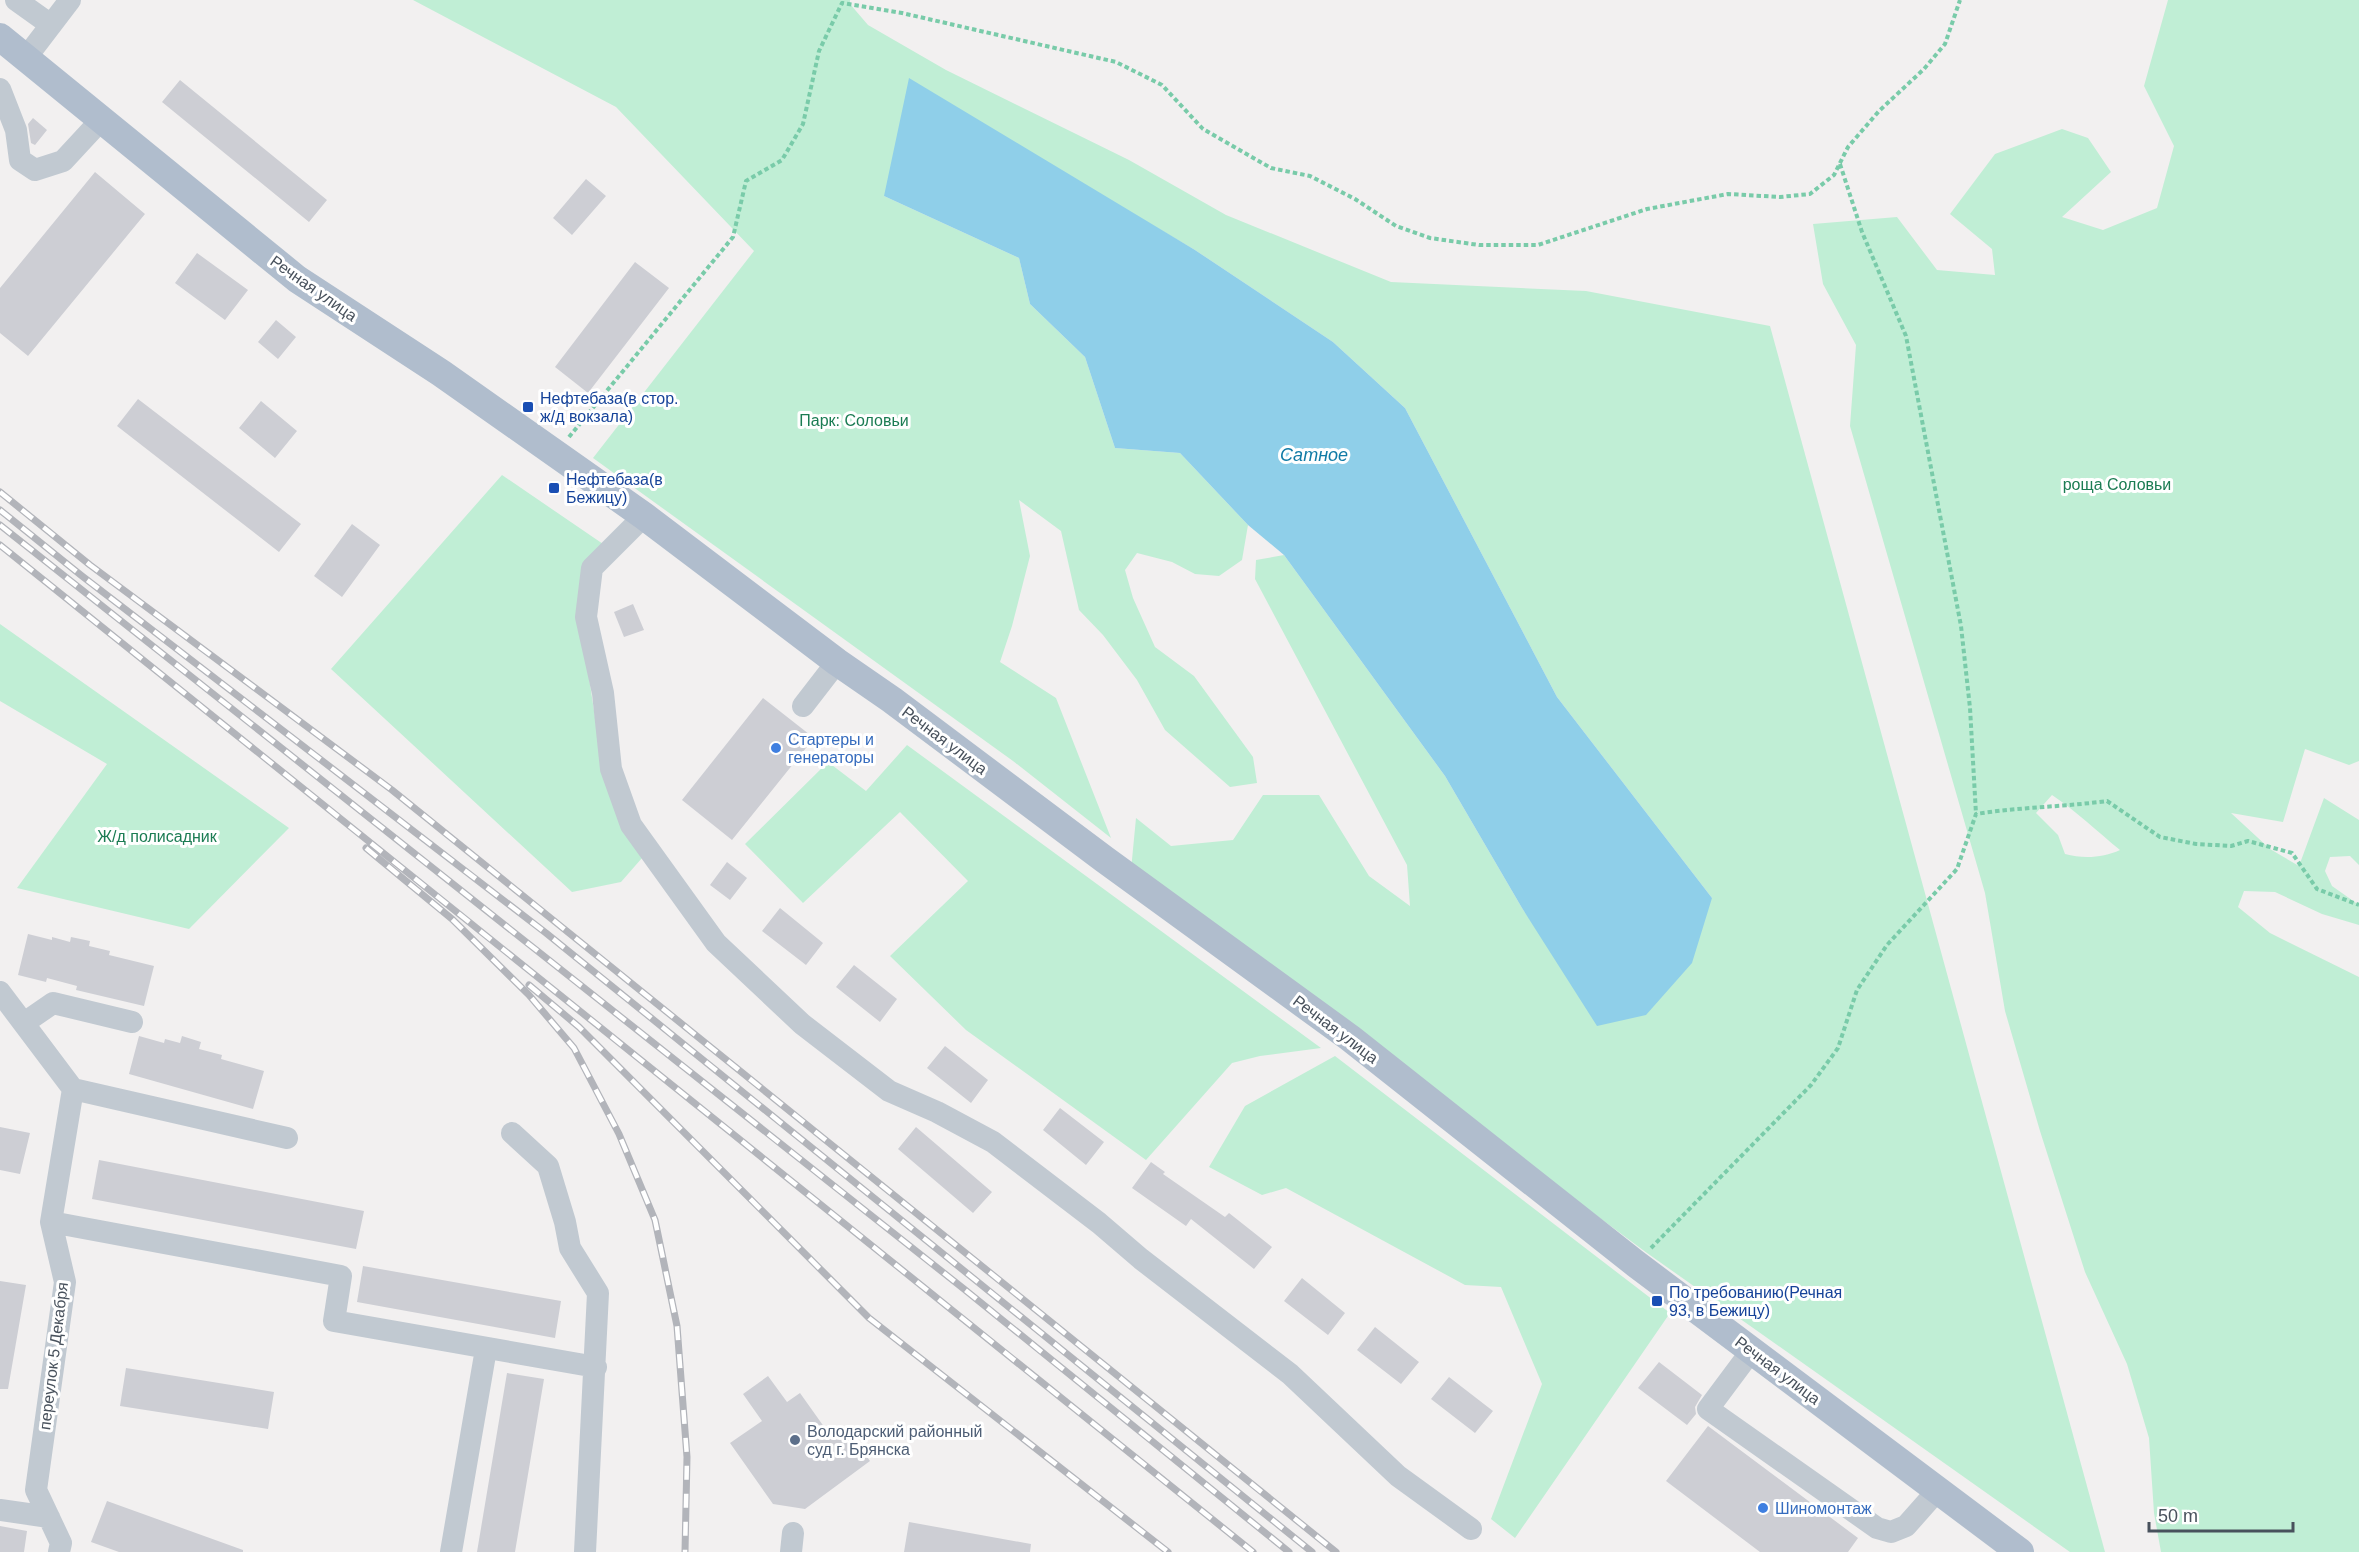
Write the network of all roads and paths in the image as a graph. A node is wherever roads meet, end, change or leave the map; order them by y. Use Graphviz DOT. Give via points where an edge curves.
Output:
graph roads {
  1 [pos="16,0"];
  2 [pos="70,0"];
  3 [pos="1960,0"];
  4 [pos="842,1"];
  5 [pos="51,25"];
  6 [pos="0,37"];
  7 [pos="25,59"];
  8 [pos="0,89"];
  9 [pos="101,120"];
  10 [pos="1840,164"];
  11 [pos="556,454"];
  12 [pos="644,516"];
  13 [pos="837,662"];
  14 [pos="803,706"];
  15 [pos="1976,814"];
  16 [pos="2359,905"];
  17 [pos="0,992"];
  18 [pos="132,1022"];
  19 [pos="24,1023"];
  20 [pos="73,1089"];
  21 [pos="512,1133"];
  22 [pos="287,1138"];
  23 [pos="51,1222"];
  24 [pos="1636,1264"];
  25 [pos="486,1349"];
  26 [pos="1752,1350"];
  27 [pos="596,1367"];
  28 [pos="1937,1491"];
  29 [pos="0,1510"];
  30 [pos="49,1517"];
  31 [pos="1471,1529"];
  32 [pos="66,1549"];
  33 [pos="451,1552"];
  34 [pos="585,1552"];
  35 [pos="2020,1552"];
  1 -- 5 [label="lane"];
  2 -- 5 [label="lane"];
  3 -- 10 [label="path" via="1945,44 1879,111 1848,147"];
  4 -- 10 [label="path" via="1116,62 1162,85 1203,129 1271,168 1310,176 1396,226 1430,238 1479,245 1538,245 1659,207 1728,194 1810,194 1834,175"];
  4 -- 11 [label="path" via="819,51 803,124 782,160 746,181 733,237"];
  5 -- 7 [label="lane"];
  6 -- 7 [label="main road, Речная улица"];
  7 -- 9 [label="main road, Речная улица"];
  8 -- 9 [label="lane" via="16,130 20,160 36,170 63,161"];
  9 -- 11 [label="main road, Речная улица" via="297,279"];
  10 -- 15 [label="path" via="1862,232 1905,336 1960,626 1970,708"];
  11 -- 12 [label="main road, Речная улица"];
  12 -- 13 [label="main road, Речная улица"];
  12 -- 31 [label="lane" via="592,568 586,617 603,693 611,769 631,825 716,943 802,1024 889,1091 993,1142 1099,1223 1290,1374 1398,1476"];
  13 -- 14 [label="lane"];
  13 -- 24 [label="main road, Речная улица" via="1350,1038"];
  15 -- 16 [label="path" via="2107,801 2160,837 2231,846 2248,841 2292,853 2317,889"];
  15 -- 24 [label="path" via="1957,869 1887,945 1857,990 1838,1048 1811,1084"];
  17 -- 19 [label="lane"];
  18 -- 19 [label="lane" via="53,1003"];
  19 -- 20 [label="lane"];
  20 -- 22 [label="lane"];
  20 -- 23 [label="lane, переулок 5 Декабря"];
  21 -- 27 [label="lane" via="548,1166 570,1248 598,1293"];
  23 -- 25 [label="lane" via="341,1276 334,1321"];
  23 -- 30 [label="lane, переулок 5 Декабря" via="65,1282 36,1490"];
  24 -- 26 [label="main road, Речная улица"];
  25 -- 27 [label="lane"];
  25 -- 33 [label="lane"];
  26 -- 28 [label="main road, Речная улица"];
  26 -- 28 [label="lane" via="1708,1409 1877,1528 1892,1532 1906,1526"];
  27 -- 34 [label="lane"];
  28 -- 35 [label="main road, Речная улица"];
  29 -- 30 [label="lane"];
  30 -- 32 [label="lane, переулок 5 Декабря"];
}
